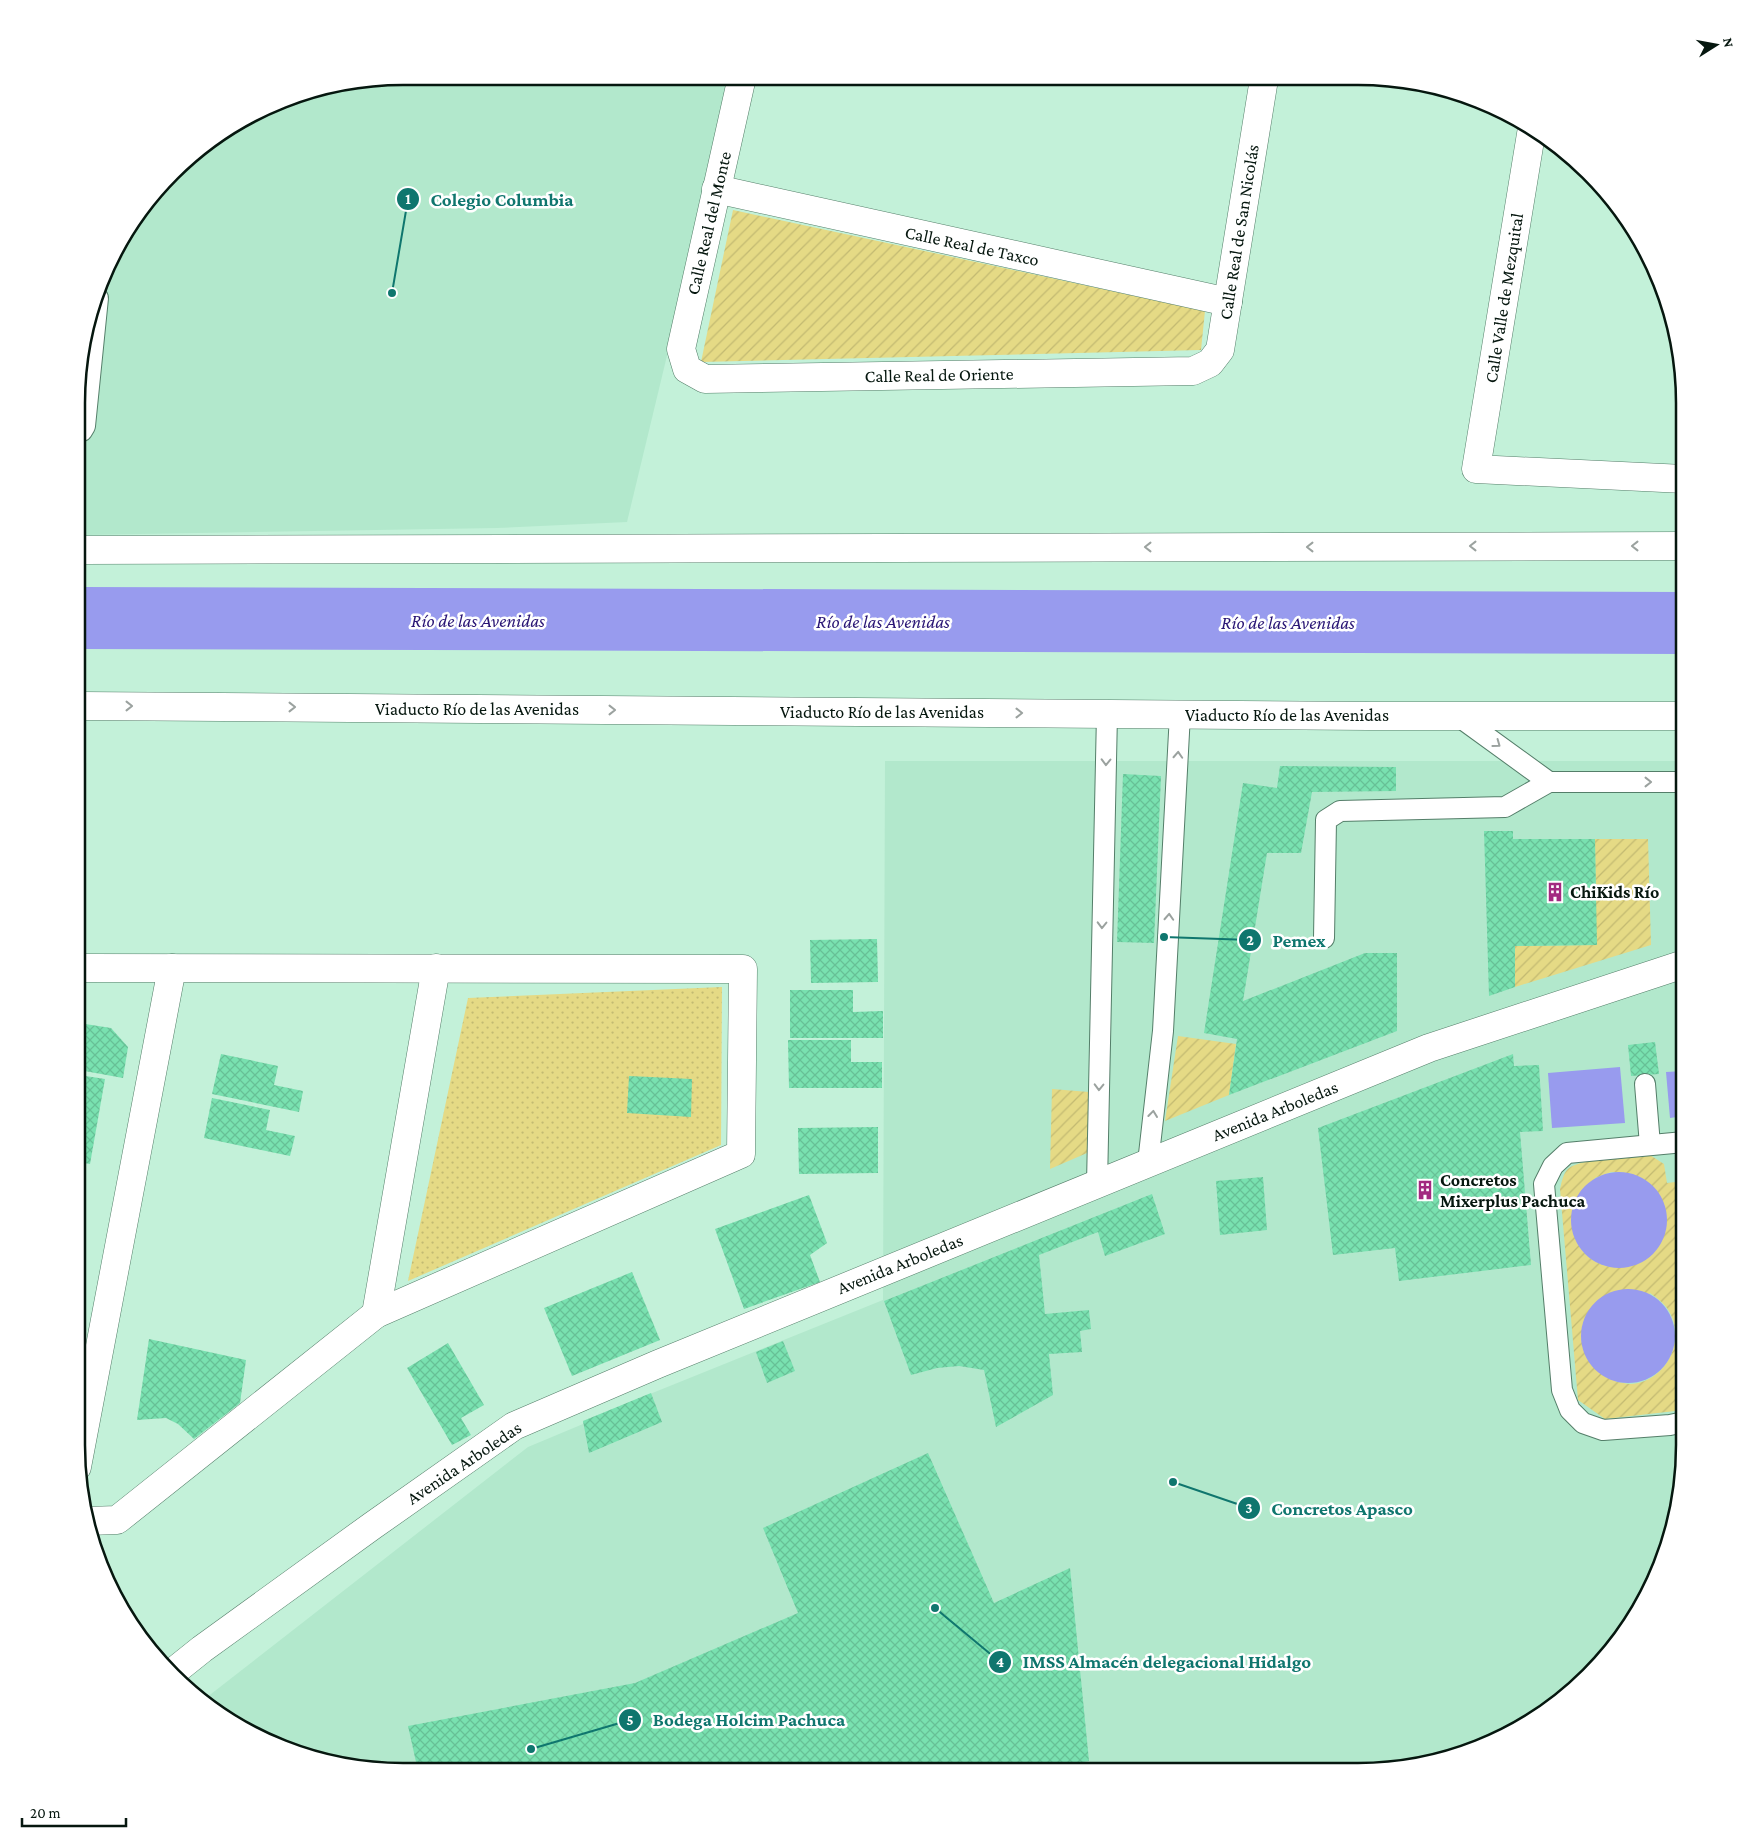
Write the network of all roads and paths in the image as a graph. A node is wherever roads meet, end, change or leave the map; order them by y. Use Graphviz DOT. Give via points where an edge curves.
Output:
graph roads {
  1 [pos="740,85"];
  2 [pos="1263,85"];
  3 [pos="1531,136"];
  4 [pos="716,189"];
  5 [pos="1228,302"];
  6 [pos="95,325"];
  7 [pos="687,369"];
  8 [pos="1193,371"];
  9 [pos="85,417"];
  10 [pos="1676,479"];
  11 [pos="1676,546"];
  12 [pos="85,550"];
  13 [pos="85,706"];
  14 [pos="1107,714"];
  15 [pos="1180,714"];
  16 [pos="1458,716"];
  17 [pos="1676,716"];
  18 [pos="1549,782"];
  19 [pos="1676,782"];
  20 [pos="1324,938"];
  21 [pos="1676,967"];
  22 [pos="85,968"];
  23 [pos="172,968"];
  24 [pos="436,968"];
  25 [pos="1645,1084"];
  26 [pos="1676,1143"];
  27 [pos="1650,1145"];
  28 [pos="1148,1163"];
  29 [pos="1097,1184"];
  30 [pos="376,1314"];
  31 [pos="1676,1424"];
  32 [pos="85,1425"];
  33 [pos="94,1521"];
  34 [pos="177,1669"];
  1 -- 4 [label="street, Calle Real del Monte"];
  2 -- 5 [label="street, Calle Real de San Nicolás"];
  3 -- 10 [label="street, Calle Valle de Mezquital" via="1476,469"];
  4 -- 5 [label="street, Calle Real de Taxco"];
  4 -- 7 [label="street, Calle Real del Monte" via="681,349"];
  5 -- 8 [label="street, Calle Real de San Nicolás" via="1220,350 1210,363"];
  6 -- 9 [label="lane"];
  7 -- 8 [label="street, Calle Real de Oriente" via="705,379"];
  11 -- 12 [label="street, one-way"];
  13 -- 14 [label="street, Viaducto Río de las Avenidas, one-way"];
  14 -- 15 [label="street, Viaducto Río de las Avenidas"];
  14 -- 29 [label="lane, one-way"];
  15 -- 16 [label="street, Viaducto Río de las Avenidas"];
  28 -- 15 [label="lane, one-way" via="1163,1031"];
  16 -- 17 [label="street, Viaducto Río de las Avenidas"];
  16 -- 18 [label="lane, one-way"];
  18 -- 19 [label="lane, one-way"];
  18 -- 20 [label="lane" via="1505,807 1340,811 1326,820"];
  21 -- 28 [label="street, Avenida Arboledas" via="1428,1048"];
  22 -- 23 [label="street"];
  23 -- 24 [label="street"];
  23 -- 32 [label="street"];
  24 -- 30 [label="street"];
  24 -- 30 [label="street" via="743,969 741,1154"];
  25 -- 27 [label="lane"];
  26 -- 27 [label="lane"];
  27 -- 31 [label="lane" via="1567,1153 1553,1166 1544,1184 1562,1390 1570,1410 1583,1423 1603,1430"];
  28 -- 29 [label="street, Avenida Arboledas"];
  29 -- 34 [label="street, Avenida Arboledas" via="514,1426"];
  30 -- 33 [label="street" via="117,1520"];
}
